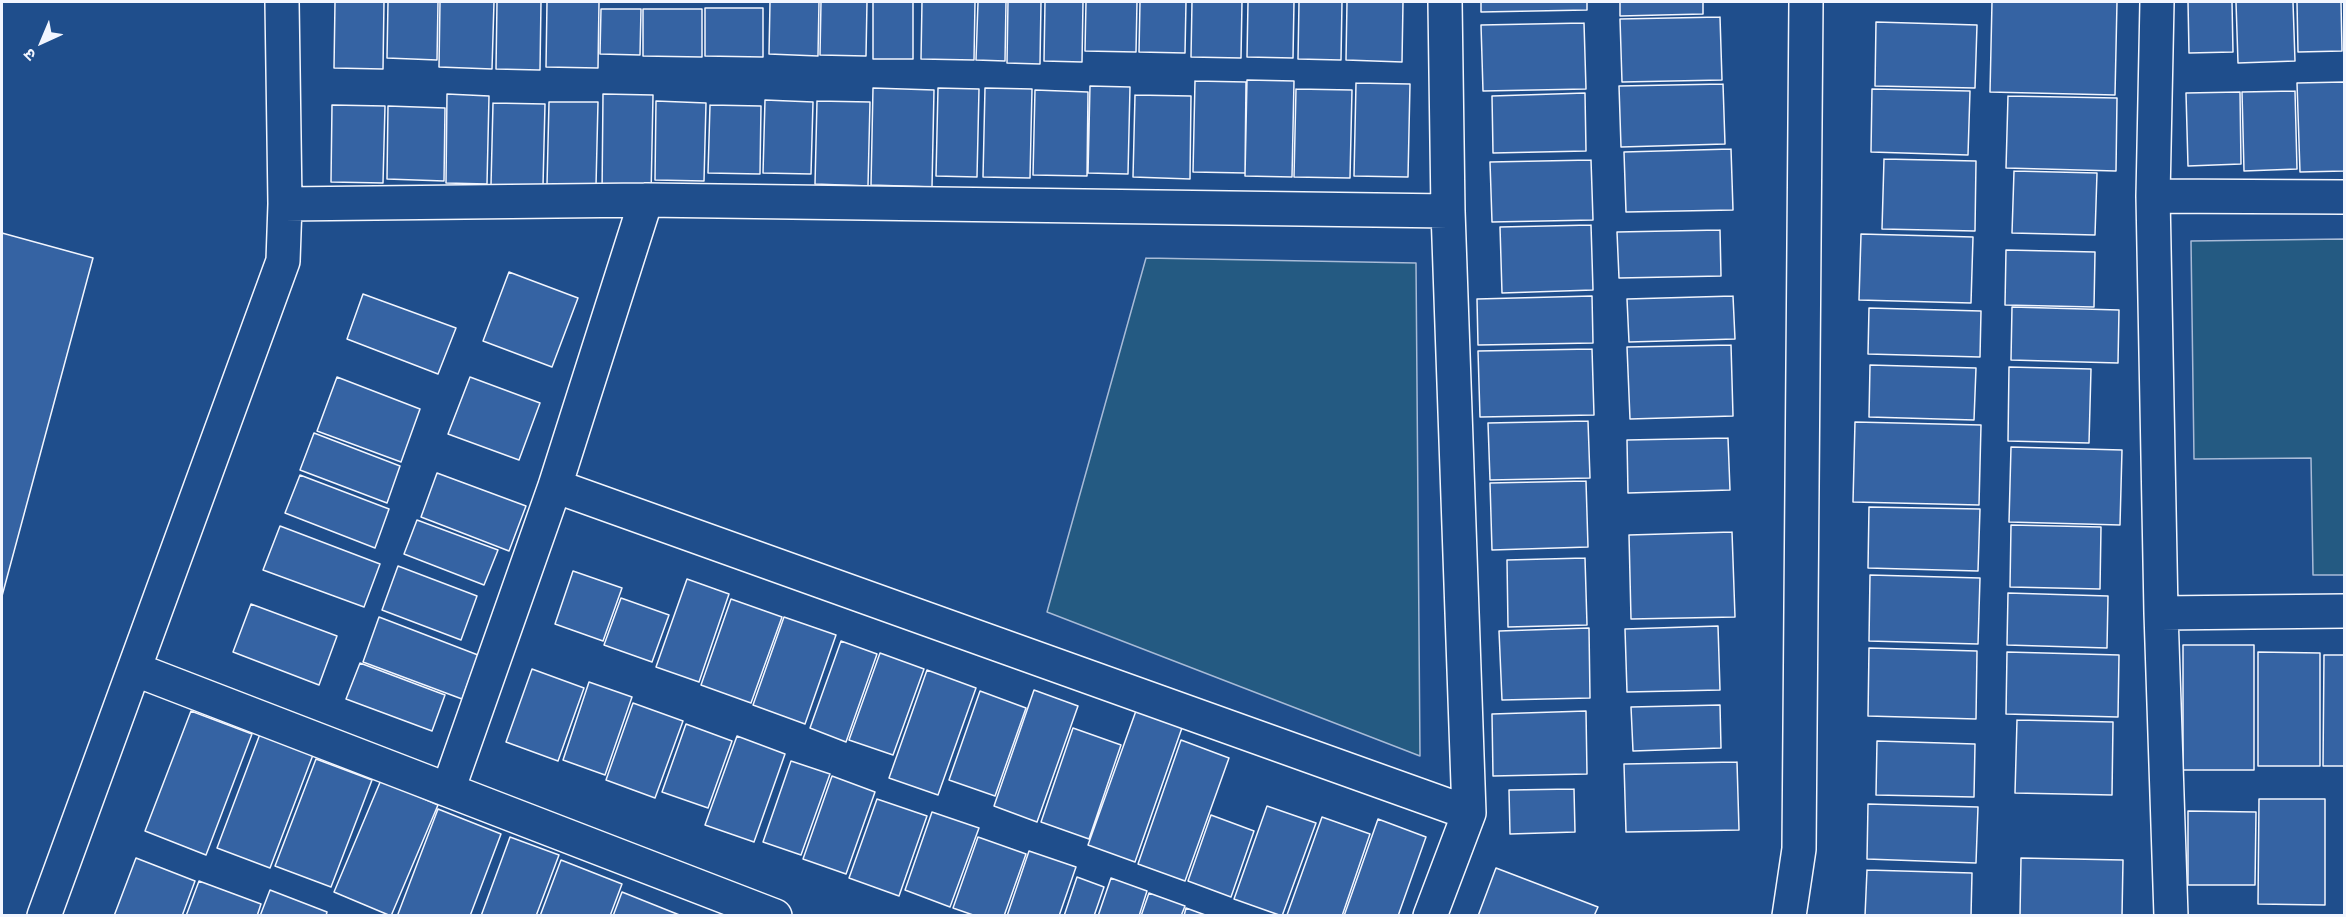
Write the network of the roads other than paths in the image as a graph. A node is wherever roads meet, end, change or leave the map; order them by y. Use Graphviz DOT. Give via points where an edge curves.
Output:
graph roads {
  1 [pos="282,2"];
  2 [pos="1445,2"];
  3 [pos="1806,2"];
  4 [pos="2157,2"];
  5 [pos="2153,196"];
  6 [pos="2344,197"];
  7 [pos="646,200"];
  8 [pos="285,204"];
  9 [pos="1448,211"];
  10 [pos="555,486"];
  11 [pos="2344,611"];
  12 [pos="2161,613"];
  13 [pos="134,669"];
  14 [pos="448,790"];
  15 [pos="1469,813"];
  16 [pos="44,915"];
  17 [pos="775,915"];
  18 [pos="1430,915"];
  19 [pos="1789,915"];
  20 [pos="2171,915"];
  1 -- 8 [label="street"];
  2 -- 9 [label="street"];
  3 -- 19 [label="street" via="1798,849"];
  4 -- 5 [label="street"];
  5 -- 6 [label="street"];
  5 -- 12 [label="street"];
  7 -- 8 [label="street"];
  7 -- 9 [label="street"];
  7 -- 10 [label="street"];
  8 -- 13 [label="street" via="282,261"];
  9 -- 15 [label="street"];
  10 -- 14 [label="street"];
  10 -- 15 [label="street"];
  11 -- 12 [label="street"];
  12 -- 20 [label="street"];
  13 -- 14 [label="street"];
  13 -- 16 [label="street"];
  14 -- 17 [label="street"];
  15 -- 18 [label="street"];
}
